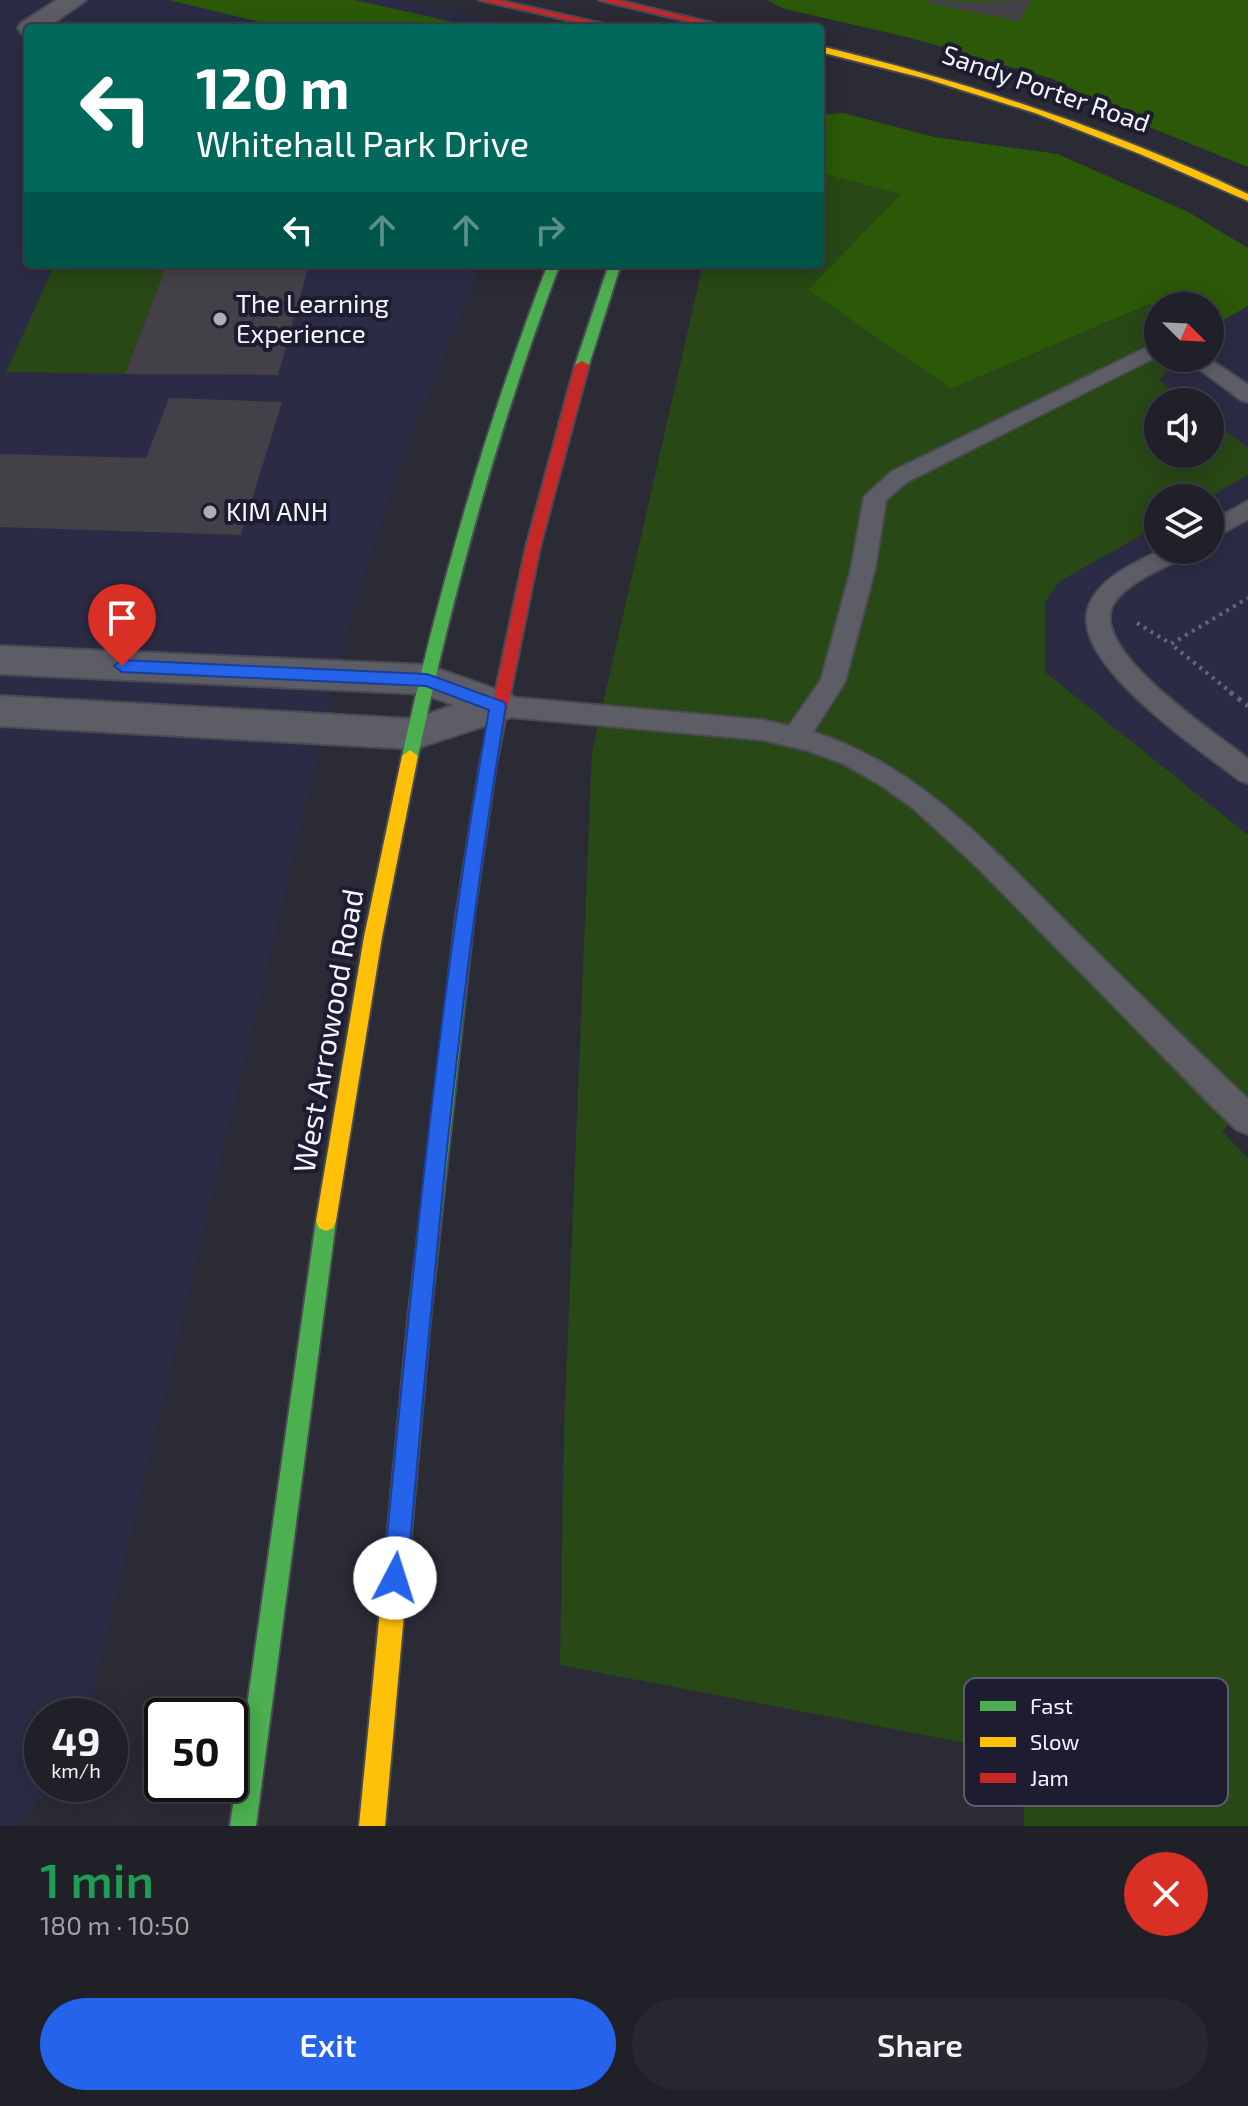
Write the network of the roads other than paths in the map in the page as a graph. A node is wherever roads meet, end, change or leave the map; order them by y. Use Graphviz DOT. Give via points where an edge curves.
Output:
graph roads {
  1 [pos="33,0"];
  2 [pos="484,0"];
  3 [pos="604,0"];
  4 [pos="66,1"];
  5 [pos="668,14"];
  6 [pos="717,23"];
  7 [pos="27,24"];
  8 [pos="598,24"];
  9 [pos="20,28"];
  10 [pos="824,50"];
  11 [pos="863,79"];
  12 [pos="1248,198"];
  13 [pos="1246,217"];
  14 [pos="552,268"];
  15 [pos="614,268"];
  16 [pos="1144,355"];
  17 [pos="1214,372"];
  18 [pos="1248,395"];
  19 [pos="1248,509"];
  20 [pos="1224,524"];
  21 [pos="1156,564"];
  22 [pos="0,660"];
  23 [pos="427,680"];
  24 [pos="498,706"];
  25 [pos="0,711"];
  26 [pos="414,734"];
  27 [pos="797,735"];
  28 [pos="1248,773"];
  29 [pos="1245,1111"];
  30 [pos="243,1826"];
  31 [pos="372,1826"];
  1 -- 9 [label="street"];
  2 -- 8 [label="main road"];
  3 -- 5 [label="main road"];
  4 -- 7 [label="street"];
  5 -- 6 [label="main road"];
  10 -- 12 [label="main road, Sandy Porter Road" via="1044,111"];
  11 -- 13 [label="main road, Sandy Porter Road" via="1041,130"];
  14 -- 23 [label="main road, West Arrowood Road" via="496,427"];
  15 -- 24 [label="main road" via="560,440"];
  16 -- 27 [label="lane" via="899,477 875,497 863,569 833,682"];
  17 -- 18 [label="lane"];
  19 -- 20 [label="lane"];
  21 -- 28 [label="lane" via="1102,602 1098,626 1103,645 1136,682"];
  22 -- 23 [label="street"];
  23 -- 24 [label="street"];
  23 -- 26 [label="main road, West Arrowood Road"];
  24 -- 26 [label="street"];
  24 -- 27 [label="lane"];
  24 -- 31 [label="main road" via="475,840 430,1202"];
  25 -- 26 [label="street"];
  26 -- 30 [label="main road, West Arrowood Road" via="371,941 325,1214"];
  27 -- 29 [label="lane" via="868,763 934,808"];
}
